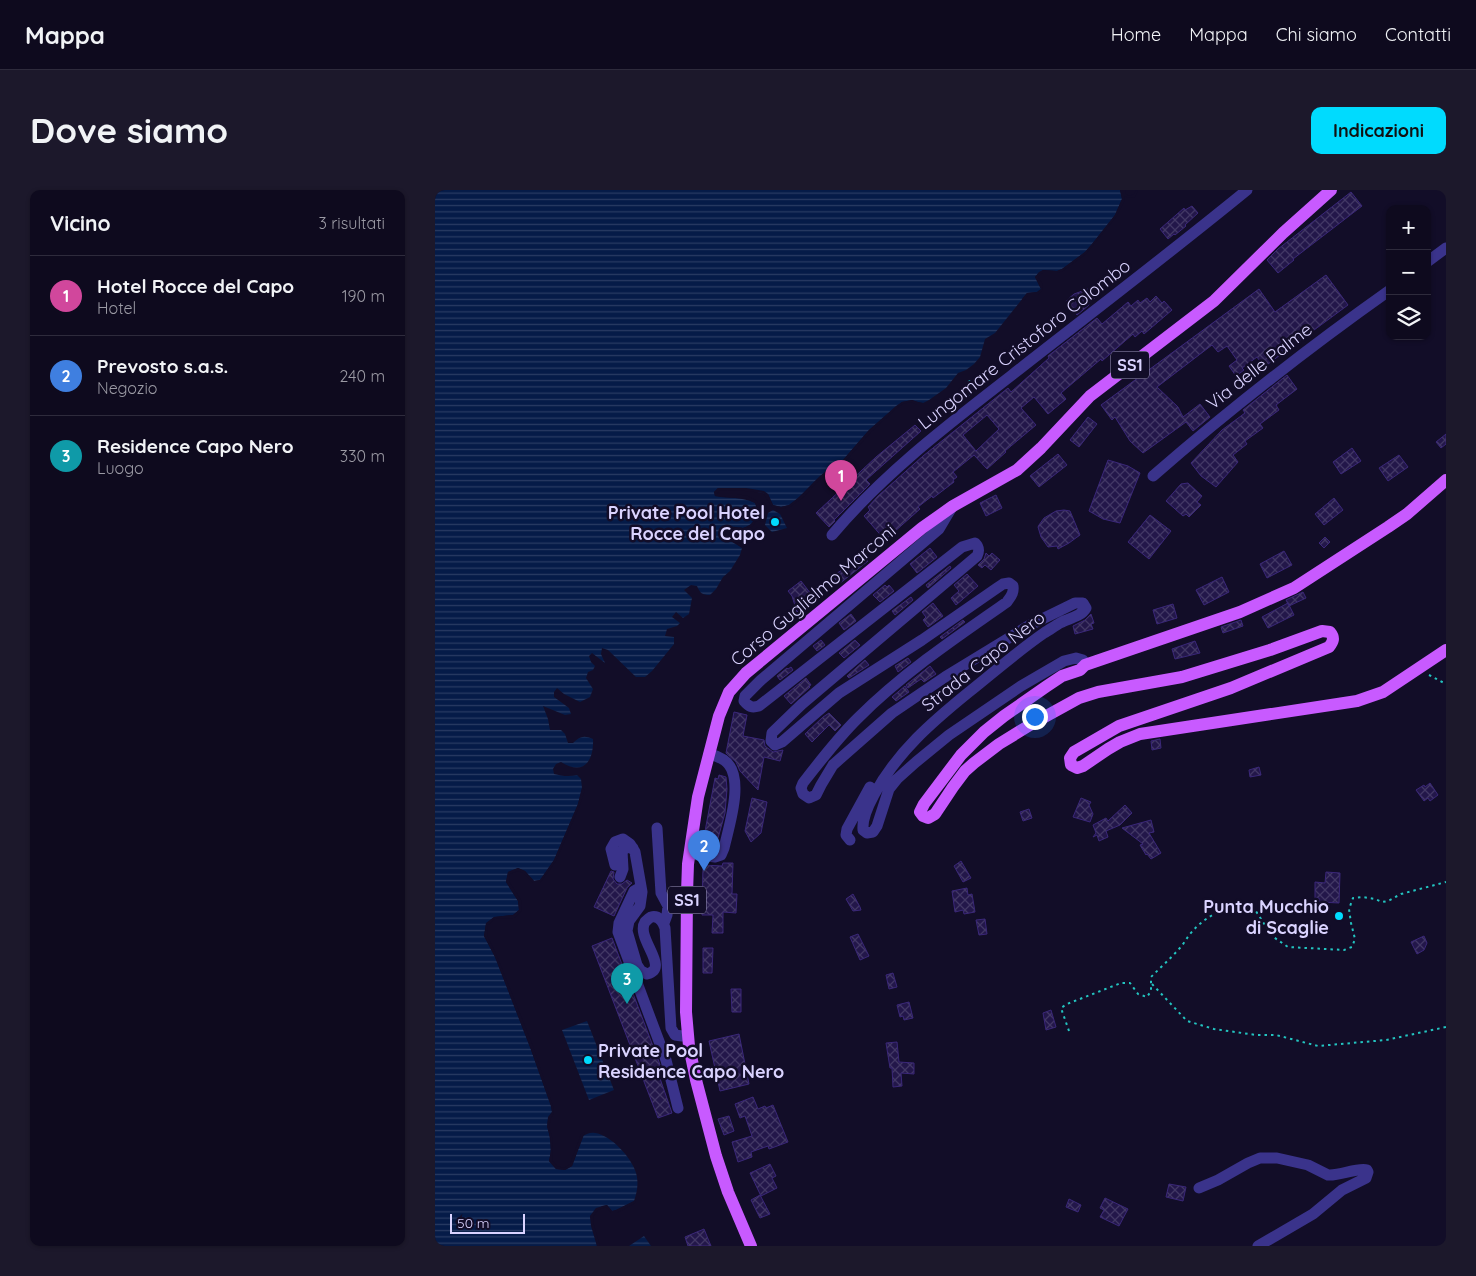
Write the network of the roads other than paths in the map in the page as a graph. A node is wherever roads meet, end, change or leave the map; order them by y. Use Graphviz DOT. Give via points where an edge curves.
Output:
graph roads {
  1 [pos="1247,190"];
  2 [pos="1331,190"];
  3 [pos="1446,248"];
  4 [pos="1431,259"];
  5 [pos="1386,293"];
  6 [pos="1153,476"];
  7 [pos="1446,480"];
  8 [pos="953,506"];
  9 [pos="832,535"];
  10 [pos="1446,650"];
  11 [pos="1085,665"];
  12 [pos="709,754"];
  13 [pos="880,784"];
  14 [pos="657,828"];
  15 [pos="850,840"];
  16 [pos="633,848"];
  17 [pos="690,854"];
  18 [pos="615,865"];
  19 [pos="620,877"];
  20 [pos="641,887"];
  21 [pos="664,922"];
  22 [pos="689,1036"];
  23 [pos="678,1108"];
  24 [pos="1199,1188"];
  25 [pos="751,1246"];
  26 [pos="1257,1246"];
  1 -- 9 [label="street, Lungomare Cristoforo Colombo" via="967,410 877,486"];
  2 -- 8 [label="main road, SS1" via="1214,301 1090,396 1017,470"];
  3 -- 4 [label="street"];
  5 -- 6 [label="street, Via delle Palme" via="1276,374"];
  7 -- 11 [label="main road" via="1388,528 1294,588 1239,612"];
  8 -- 12 [label="main road, Corso Guglielmo Marconi / SS1" via="922,528 738,681 724,702"];
  8 -- 13 [label="street, Strada Capo Nero" via="939,529 745,696 747,705 759,706 962,547 975,543 978,546 977,556 777,727 771,741 775,745 839,693 1003,584 1013,586 1014,591 1007,602 922,664 857,719 803,783 801,790 805,796 816,795 833,765 892,713 945,677 1030,625 1075,603 1083,603 1086,608 1083,613 1061,622 1011,657 926,728 893,764"];
  10 -- 11 [label="main road" via="1371,697 1337,705 1140,734 1108,748 1077,768 1071,765 1070,758 1074,752 1119,726 1231,688 1329,647 1333,637 1330,632 1322,631 1182,677 1079,698 999,744 965,771 935,814 928,818 923,816 920,812 924,804 977,739 1003,716 1062,676"];
  11 -- 13 [label="street, Strada Capo Nero" via="1083,660 1076,658 1064,661 949,735 897,778 889,789 877,826 867,834 862,823"];
  12 -- 17 [label="main road, Corso Guglielmo Marconi / SS1" via="698,797"];
  12 -- 17 [label="street" via="728,764 734,776 735,793 721,855"];
  13 -- 15 [label="street" via="872,784 850,821 847,835"];
  14 -- 21 [label="street" via="661,894 667,906"];
  16 -- 18 [label="street" via="623,839 615,842 611,849"];
  16 -- 19 [label="street" via="625,847 622,851"];
  16 -- 20 [label="street"];
  17 -- 22 [label="main road, Corso Guglielmo Marconi / SS1" via="687,893"];
  20 -- 21 [label="street" via="641,901 627,931 637,965 644,973 650,974 656,965 644,936 644,924 651,917"];
  20 -- 23 [label="street" via="634,891 618,932 666,1060"];
  21 -- 22 [label="street" via="671,1028 675,1035"];
  22 -- 25 [label="main road, Corso Guglielmo Marconi / SS1" via="695,1080 716,1156"];
  24 -- 26 [label="street" via="1260,1158 1308,1164 1331,1175 1362,1169 1369,1172 1366,1178 1342,1190 1313,1214"];
}
